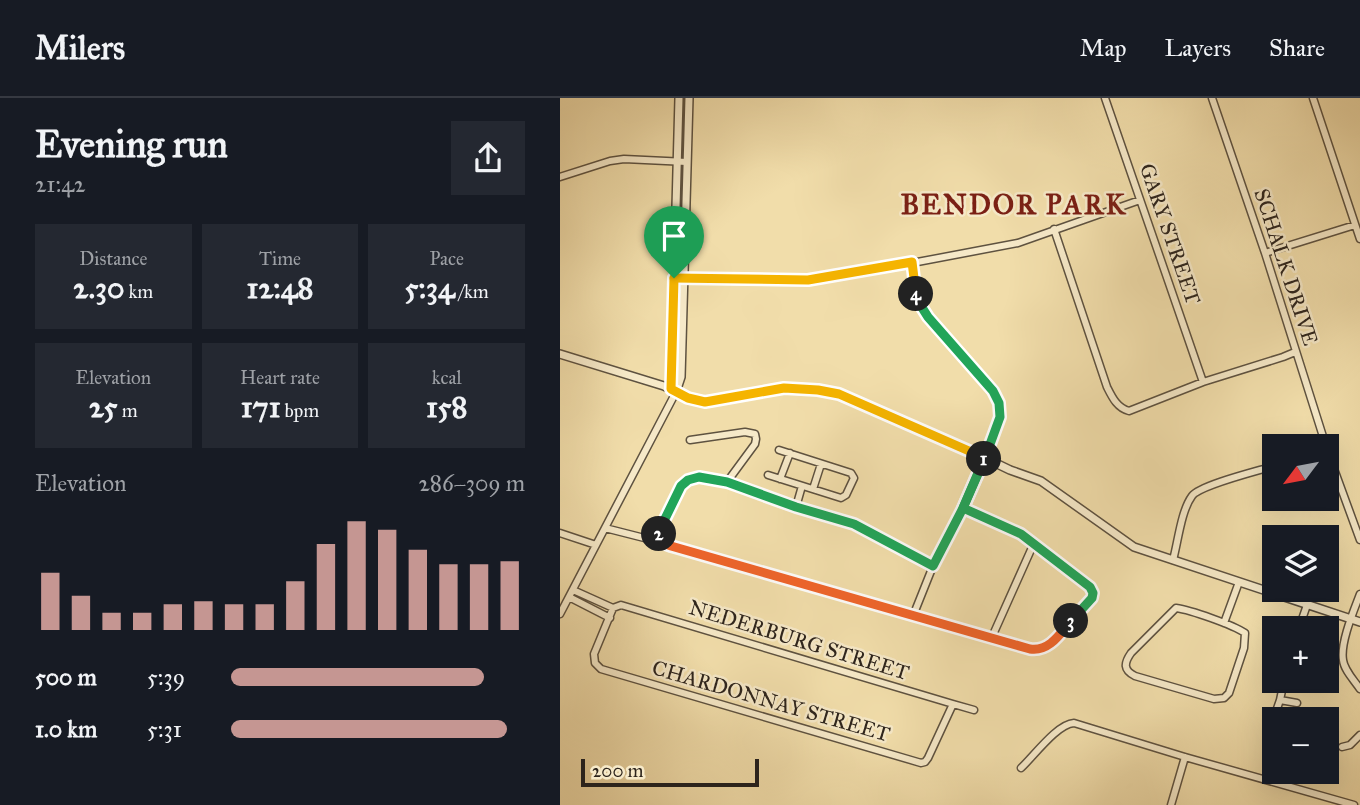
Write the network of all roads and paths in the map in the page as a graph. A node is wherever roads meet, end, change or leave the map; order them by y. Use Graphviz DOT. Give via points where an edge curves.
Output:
graph roads {
  1 [pos="680,98"];
  2 [pos="689,98"];
  3 [pos="1105,98"];
  4 [pos="1212,98"];
  5 [pos="1312,98"];
  6 [pos="677,161"];
  7 [pos="687,162"];
  8 [pos="560,177"];
  9 [pos="1140,200"];
  10 [pos="1355,225"];
  11 [pos="1054,229"];
  12 [pos="1360,239"];
  13 [pos="1265,253"];
  14 [pos="912,262"];
  15 [pos="674,278"];
  16 [pos="684,278"];
  17 [pos="1295,352"];
  18 [pos="560,354"];
  19 [pos="1203,382"];
  20 [pos="673,391"];
  21 [pos="1322,434"];
  22 [pos="690,440"];
  23 [pos="779,450"];
  24 [pos="790,453"];
  25 [pos="985,458"];
  26 [pos="821,464"];
  27 [pos="1262,470"];
  28 [pos="768,475"];
  29 [pos="780,479"];
  30 [pos="1339,481"];
  31 [pos="727,482"];
  32 [pos="802,485"];
  33 [pos="813,489"];
  34 [pos="796,507"];
  35 [pos="963,508"];
  36 [pos="1360,513"];
  37 [pos="1352,517"];
  38 [pos="605,528"];
  39 [pos="560,533"];
  40 [pos="660,540"];
  41 [pos="1360,540"];
  42 [pos="1034,543"];
  43 [pos="596,545"];
  44 [pos="1174,560"];
  45 [pos="933,566"];
  46 [pos="1238,582"];
  47 [pos="573,590"];
  48 [pos="1360,594"];
  49 [pos="569,597"];
  50 [pos="1307,605"];
  51 [pos="613,608"];
  52 [pos="560,614"];
  53 [pos="913,616"];
  54 [pos="1303,616"];
  55 [pos="610,618"];
  56 [pos="1351,620"];
  57 [pos="1360,622"];
  58 [pos="1224,623"];
  59 [pos="992,637"];
  60 [pos="1360,689"];
  61 [pos="1281,693"];
  62 [pos="1280,700"];
  63 [pos="953,704"];
  64 [pos="1297,704"];
  65 [pos="1278,707"];
  66 [pos="974,710"];
  67 [pos="1360,735"];
  68 [pos="1342,747"];
  69 [pos="1185,757"];
  70 [pos="1021,768"];
  71 [pos="1171,805"];
  72 [pos="1354,805"];
  1 -- 6 [label="street"];
  2 -- 7 [label="street"];
  3 -- 9 [label="street, GARY STREET"];
  4 -- 13 [label="street, SCHALK DRIVE"];
  5 -- 10 [label="street"];
  6 -- 7 [label="street"];
  6 -- 8 [label="street" via="617,160"];
  6 -- 15 [label="street"];
  7 -- 16 [label="street"];
  9 -- 11 [label="street"];
  9 -- 19 [label="street, GARY STREET"];
  10 -- 12 [label="street"];
  10 -- 13 [label="street"];
  11 -- 14 [label="street" via="1017,243"];
  11 -- 19 [label="street" via="1107,387 1117,404 1129,411"];
  13 -- 17 [label="street, SCHALK DRIVE"];
  14 -- 16 [label="street" via="808,280"];
  14 -- 25 [label="street" via="916,295 928,317 999,403 1000,417"];
  15 -- 16 [label="street"];
  15 -- 20 [label="street"];
  16 -- 20 [label="street" via="681,377"];
  17 -- 19 [label="street"];
  17 -- 21 [label="street, SCHALK DRIVE"];
  18 -- 20 [label="street"];
  20 -- 25 [label="street" via="705,402 784,388 839,394"];
  20 -- 38 [label="street"];
  22 -- 31 [label="street" via="755,434 755,444"];
  23 -- 24 [label="street"];
  24 -- 26 [label="street"];
  24 -- 29 [label="street"];
  25 -- 35 [label="street"];
  25 -- 44 [label="street" via="1046,484 1134,547"];
  26 -- 33 [label="street"];
  26 -- 33 [label="street" via="854,478 841,498"];
  27 -- 44 [label="street" via="1193,494"];
  28 -- 29 [label="street"];
  29 -- 32 [label="street"];
  30 -- 37 [label="street, SCHALK DRIVE"];
  31 -- 34 [label="street"];
  31 -- 40 [label="street" via="699,477 684,482 661,527"];
  32 -- 33 [label="street"];
  32 -- 34 [label="street"];
  34 -- 45 [label="street" via="859,527"];
  35 -- 42 [label="street"];
  35 -- 45 [label="street"];
  36 -- 37 [label="street"];
  37 -- 41 [label="street, SCHALK DRIVE"];
  38 -- 40 [label="street"];
  38 -- 43 [label="street"];
  39 -- 43 [label="street"];
  40 -- 53 [label="street"];
  42 -- 59 [label="street"];
  42 -- 59 [label="street" via="1090,587 1092,598 1045,648 1030,649"];
  43 -- 47 [label="street"];
  44 -- 46 [label="street"];
  45 -- 53 [label="street"];
  46 -- 50 [label="street"];
  46 -- 58 [label="street"];
  47 -- 49 [label="street"];
  47 -- 51 [label="street, NEDERBURG STREET"];
  48 -- 56 [label="street"];
  49 -- 52 [label="street"];
  49 -- 55 [label="street"];
  50 -- 54 [label="street"];
  50 -- 56 [label="street"];
  51 -- 55 [label="street"];
  51 -- 63 [label="street, NEDERBURG STREET" via="621,605"];
  53 -- 59 [label="street"];
  55 -- 63 [label="street, CHARDONNAY STREET" via="594,654 601,669 921,763 928,758"];
  56 -- 57 [label="street"];
  56 -- 60 [label="street" via="1343,662"];
  58 -- 58 [label="street" via="1245,635 1224,698 1214,699 1126,670 1131,653 1174,609"];
  61 -- 62 [label="street"];
  62 -- 64 [label="street"];
  62 -- 65 [label="street"];
  63 -- 66 [label="street, NEDERBURG STREET"];
  67 -- 68 [label="street"];
  69 -- 70 [label="street" via="1070,723"];
  69 -- 71 [label="street"];
  69 -- 72 [label="street"];
}
